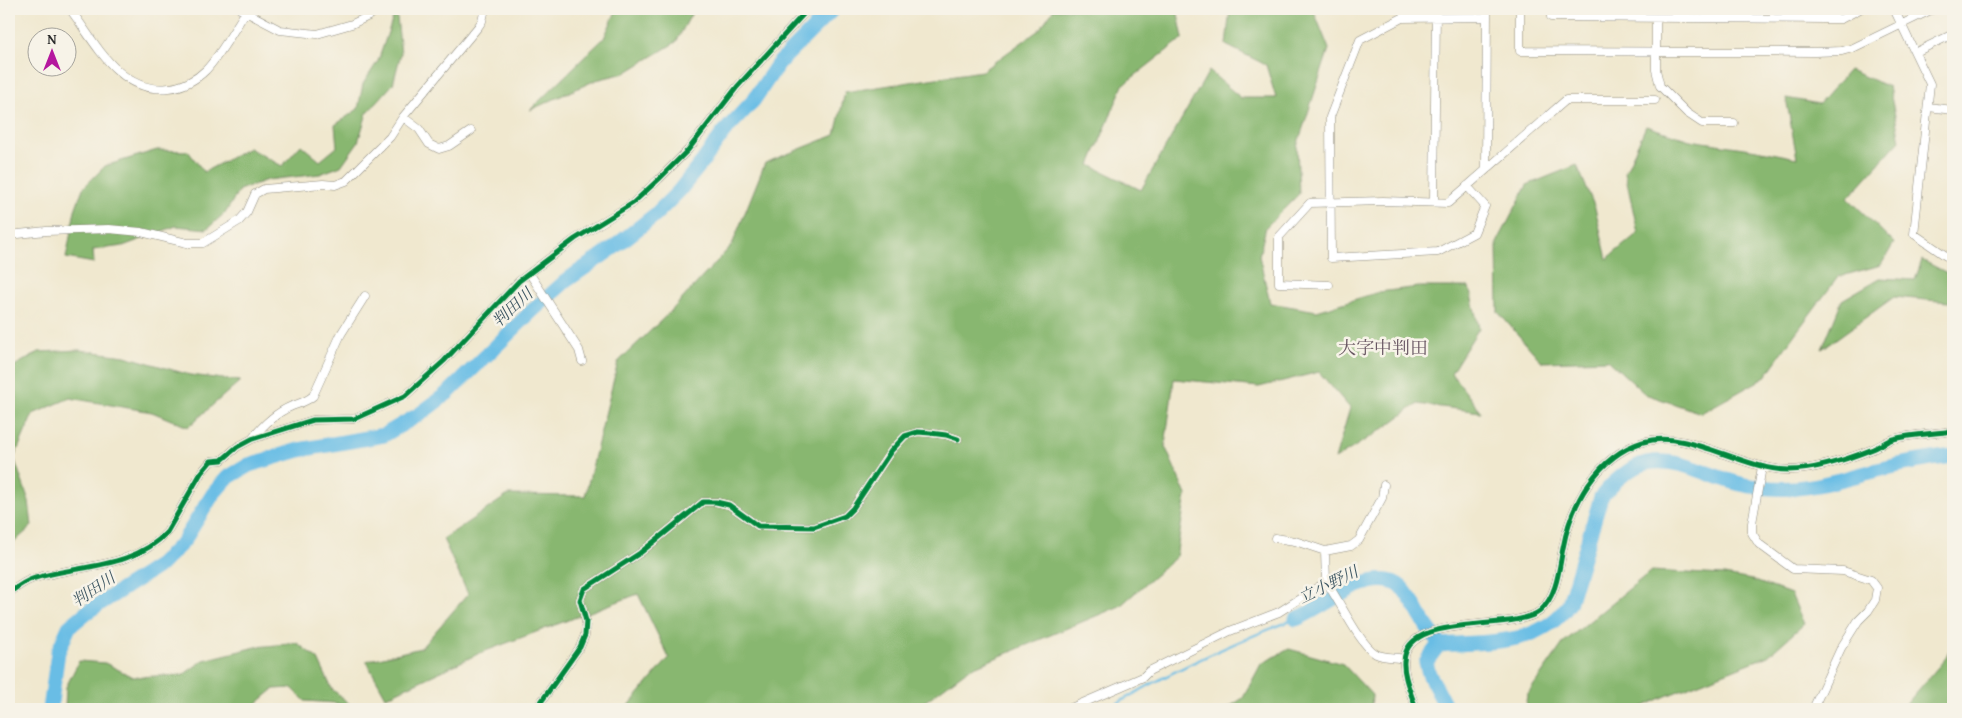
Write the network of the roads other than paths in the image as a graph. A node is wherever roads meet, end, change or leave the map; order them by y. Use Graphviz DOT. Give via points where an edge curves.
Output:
graph roads {
  1 [pos="70,9"];
  2 [pos="376,9"];
  3 [pos="485,9"];
  4 [pos="808,9"];
  5 [pos="1520,9"];
  6 [pos="1551,9"];
  7 [pos="1860,9"];
  8 [pos="1894,9"];
  9 [pos="1933,9"];
  10 [pos="243,11"];
  11 [pos="1436,13"];
  12 [pos="1487,13"];
  13 [pos="1656,19"];
  14 [pos="1902,24"];
  15 [pos="1953,34"];
  16 [pos="1656,51"];
  17 [pos="1916,52"];
  18 [pos="1655,100"];
  19 [pos="1928,107"];
  20 [pos="1953,110"];
  21 [pos="403,117"];
  22 [pos="1734,124"];
  23 [pos="471,131"];
  24 [pos="1486,169"];
  25 [pos="1467,186"];
  26 [pos="1330,202"];
  27 [pos="1434,202"];
  28 [pos="9,235"];
  29 [pos="1953,258"];
  30 [pos="530,274"];
  31 [pos="1329,285"];
  32 [pos="366,296"];
  33 [pos="582,361"];
  34 [pos="1953,431"];
  35 [pos="252,439"];
  36 [pos="958,439"];
  37 [pos="1762,467"];
  38 [pos="1384,485"];
  39 [pos="1275,538"];
  40 [pos="1325,551"];
  41 [pos="1326,582"];
  42 [pos="9,593"];
  43 [pos="1404,659"];
  44 [pos="536,709"];
  45 [pos="1069,709"];
  46 [pos="1416,709"];
  47 [pos="1814,709"];
  1 -- 10 [label="street" via="119,73 150,89 186,84 206,70"];
  2 -- 10 [label="street" via="352,24 317,34 280,30"];
  3 -- 21 [label="street" via="478,27"];
  4 -- 30 [label="street" via="737,87 688,150 659,179 633,203 575,239"];
  5 -- 16 [label="street" via="1520,51"];
  6 -- 13 [label="street" via="1551,17"];
  7 -- 13 [label="street" via="1841,19"];
  8 -- 14 [label="street"];
  9 -- 14 [label="street"];
  11 -- 12 [label="street"];
  11 -- 26 [label="street" via="1402,18 1360,40 1330,117"];
  11 -- 27 [label="street"];
  12 -- 24 [label="street"];
  13 -- 16 [label="street"];
  14 -- 16 [label="street" via="1842,51"];
  14 -- 17 [label="street"];
  15 -- 17 [label="street"];
  16 -- 22 [label="street" via="1656,70 1666,94 1702,123"];
  17 -- 19 [label="street" via="1930,84"];
  18 -- 24 [label="street" via="1566,100"];
  19 -- 20 [label="street"];
  19 -- 29 [label="street" via="1914,234"];
  21 -- 23 [label="street" via="419,129 429,144 439,149"];
  21 -- 28 [label="street" via="390,137 346,182 264,189 255,194 239,221 203,243 109,229"];
  24 -- 25 [label="street"];
  25 -- 26 [label="street" via="1486,206 1474,233 1438,252 1330,258"];
  25 -- 27 [label="street" via="1448,203"];
  26 -- 27 [label="street"];
  26 -- 31 [label="street" via="1310,203 1279,237 1279,283"];
  30 -- 33 [label="street" via="579,350"];
  30 -- 35 [label="street" via="405,396 354,419 313,420"];
  32 -- 35 [label="street" via="341,334 313,396 278,414"];
  34 -- 37 [label="street" via="1891,440 1808,469"];
  35 -- 42 [label="street" via="222,460 210,461 167,532 154,543 117,560 32,579"];
  36 -- 44 [label="street" via="924,432 905,436 845,516 814,527 758,526 729,505 703,502 640,553 584,589 580,600 586,635"];
  37 -- 43 [label="street" via="1703,447 1663,439 1644,441 1628,448 1596,475 1582,493 1563,546 1556,583 1549,600 1539,612 1507,621 1460,625 1420,636 1411,642"];
  37 -- 47 [label="street" via="1752,523 1752,534 1759,544 1793,569 1843,571 1871,580 1877,588 1875,600 1841,648"];
  38 -- 40 [label="street" via="1382,498 1359,540 1351,546"];
  39 -- 40 [label="street"];
  40 -- 41 [label="street"];
  41 -- 43 [label="street" via="1359,634 1377,654"];
  41 -- 45 [label="street" via="1279,612 1230,631 1143,677"];
  43 -- 46 [label="street"];
}
